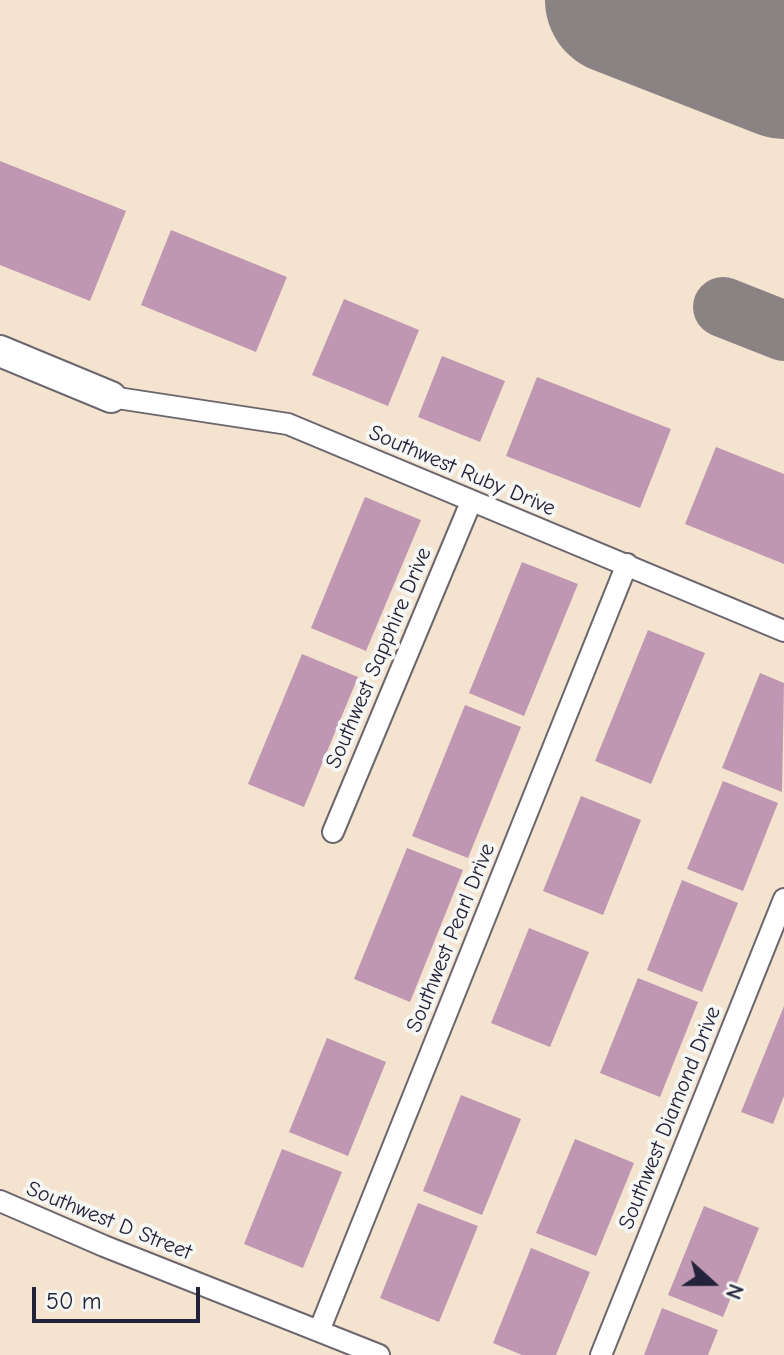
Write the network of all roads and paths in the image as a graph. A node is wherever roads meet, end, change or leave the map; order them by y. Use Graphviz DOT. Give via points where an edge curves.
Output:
graph roads {
  1 [pos="0,351"];
  2 [pos="111,397"];
  3 [pos="471,502"];
  4 [pos="627,564"];
  5 [pos="784,631"];
  6 [pos="333,832"];
  7 [pos="784,899"];
  8 [pos="0,1201"];
  9 [pos="319,1331"];
  10 [pos="379,1355"];
  11 [pos="601,1355"];
  1 -- 2 [label="street"];
  2 -- 3 [label="street, Southwest Ruby Drive" via="288,424"];
  3 -- 4 [label="street, Southwest Ruby Drive"];
  3 -- 6 [label="street, Southwest Sapphire Drive"];
  4 -- 5 [label="street, Southwest Ruby Drive"];
  4 -- 9 [label="street, Southwest Pearl Drive"];
  7 -- 11 [label="street, Southwest Diamond Drive"];
  8 -- 9 [label="street, Southwest D Street"];
  9 -- 10 [label="street, Southwest D Street"];
}
